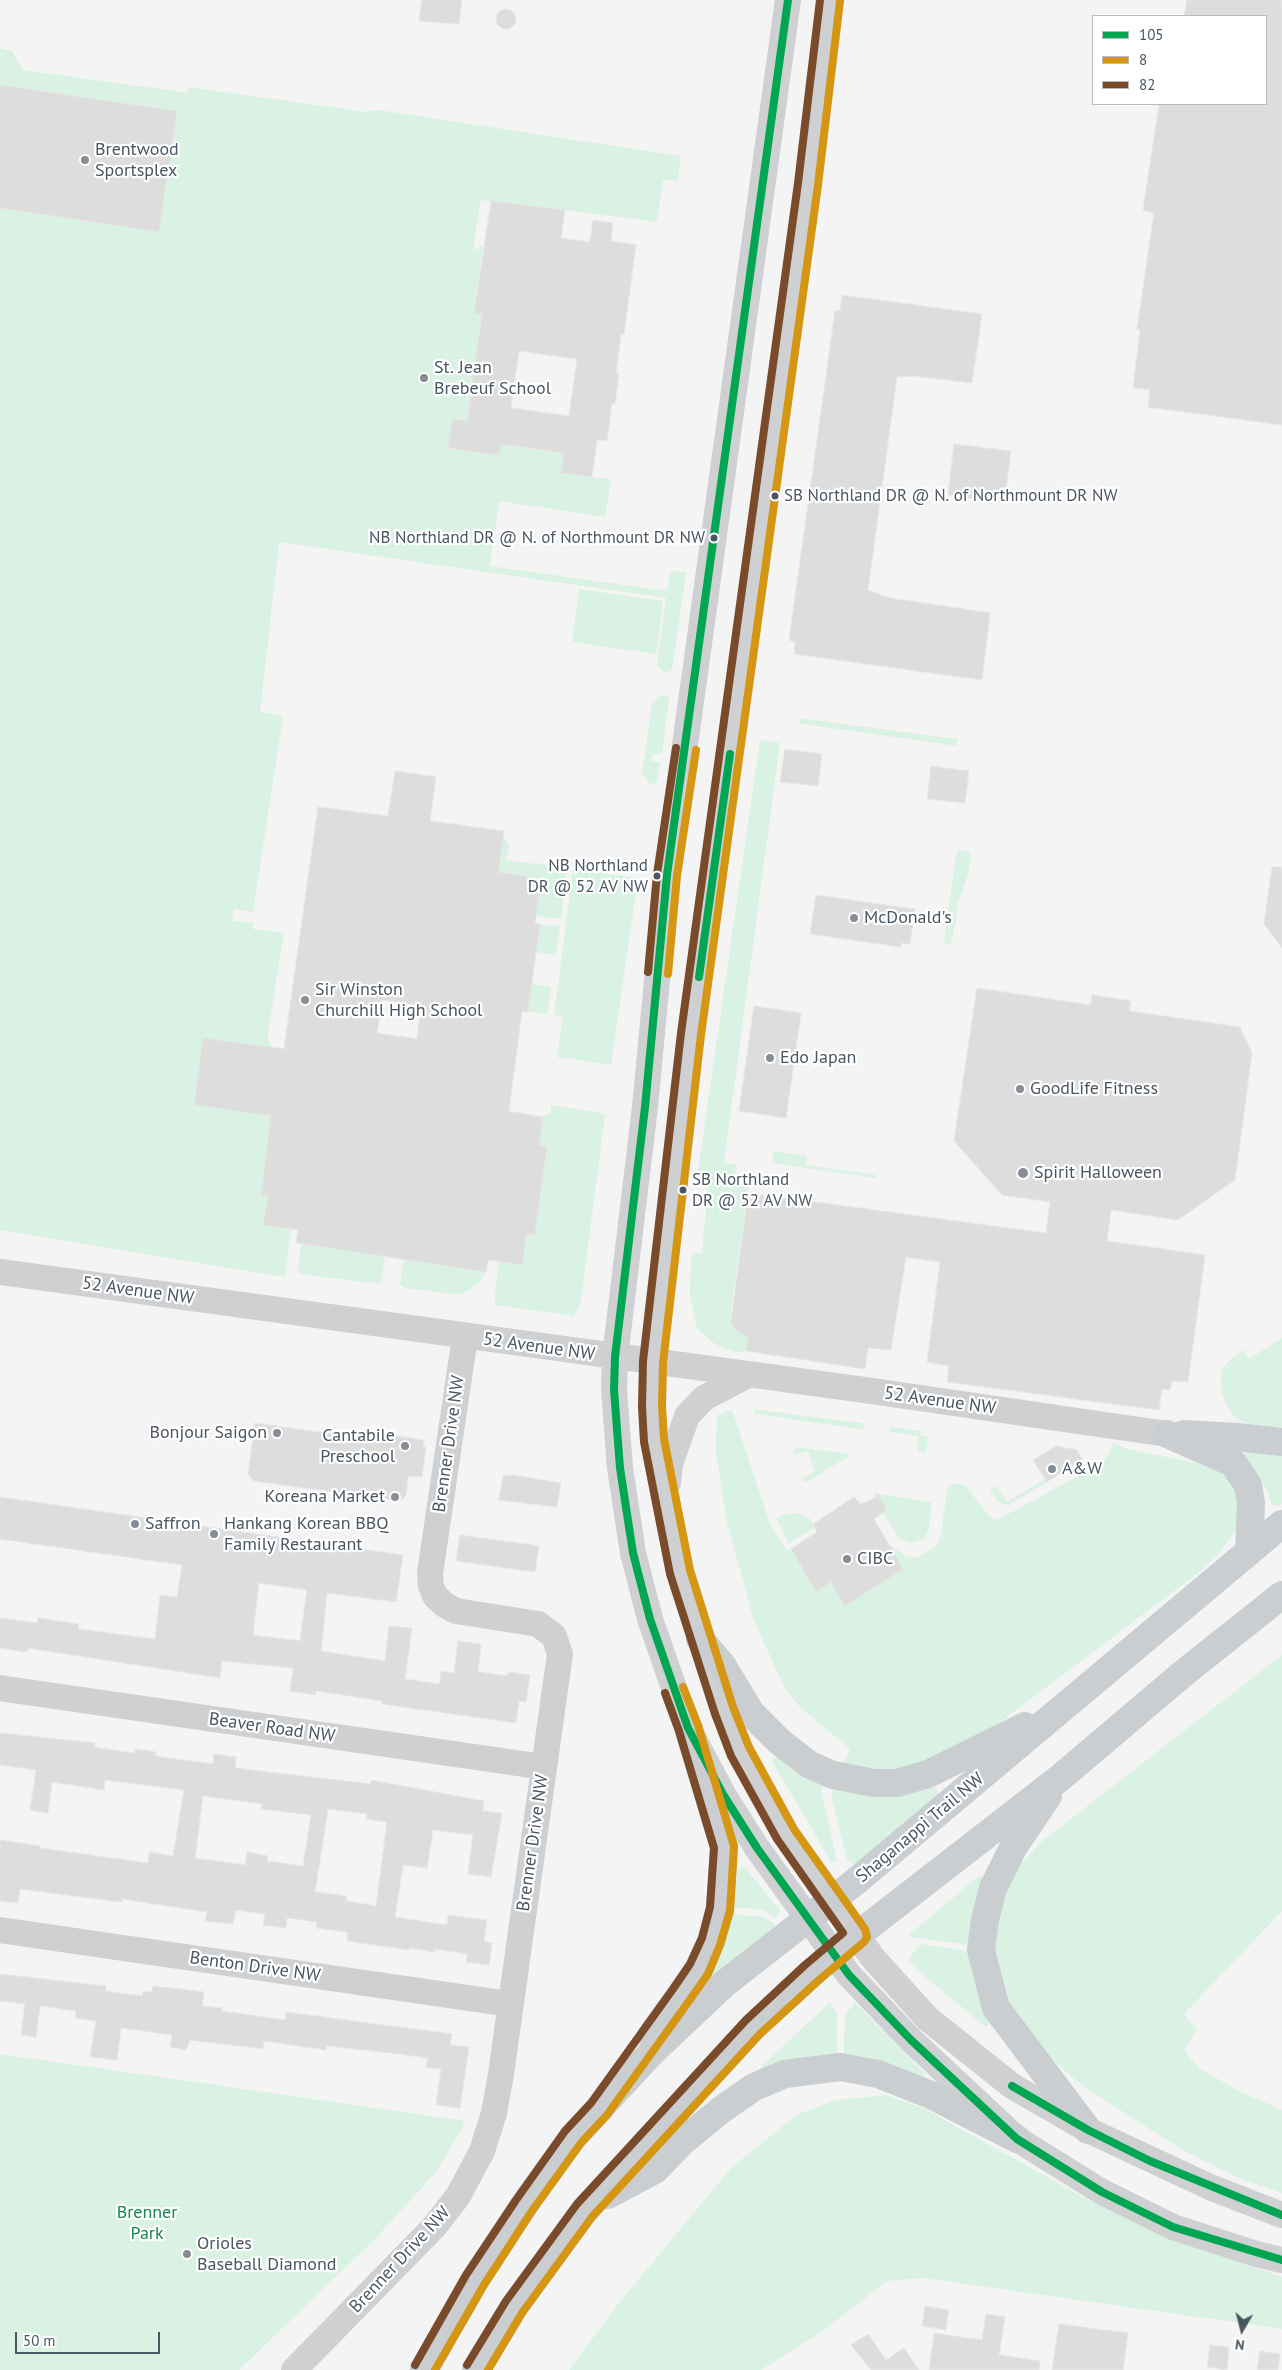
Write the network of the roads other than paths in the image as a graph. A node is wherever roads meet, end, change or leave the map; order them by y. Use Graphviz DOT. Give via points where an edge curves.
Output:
graph roads {
  1 [pos="788,0"];
  2 [pos="830,0"];
  3 [pos="0,1272"];
  4 [pos="465,1337"];
  5 [pos="615,1357"];
  6 [pos="653,1362"];
  7 [pos="748,1375"];
  8 [pos="1167,1434"];
  9 [pos="1282,1442"];
  10 [pos="666,1503"];
  11 [pos="1282,1524"];
  12 [pos="1249,1551"];
  13 [pos="1282,1595"];
  14 [pos="700,1639"];
  15 [pos="0,1688"];
  16 [pos="1072,1701"];
  17 [pos="688,1728"];
  18 [pos="544,1767"];
  19 [pos="1061,1777"];
  20 [pos="832,1900"];
  21 [pos="807,1919"];
  22 [pos="0,1930"];
  23 [pos="857,1935"];
  24 [pos="833,1954"];
  25 [pos="510,2004"];
  26 [pos="599,2109"];
  27 [pos="1088,2130"];
  28 [pos="1017,2139"];
  29 [pos="591,2204"];
  30 [pos="1282,2215"];
  31 [pos="1282,2260"];
  32 [pos="294,2370"];
  33 [pos="424,2370"];
  34 [pos="476,2370"];
  1 -- 5 [label="street" via="667,875 645,1107"];
  2 -- 6 [label="street" via="808,184 693,1024"];
  3 -- 4 [label="street, 52 Avenue NW"];
  4 -- 5 [label="street, 52 Avenue NW"];
  4 -- 18 [label="street, Brenner Drive NW" via="430,1573 431,1586 444,1605 456,1610 530,1622 554,1636 560,1661"];
  5 -- 6 [label="street, 52 Avenue NW"];
  5 -- 17 [label="street" via="620,1468 633,1552 650,1620"];
  6 -- 7 [label="street, 52 Avenue NW"];
  6 -- 10 [label="street" via="654,1440"];
  7 -- 8 [label="street, 52 Avenue NW"];
  7 -- 10 [label="street" via="704,1398 688,1416 670,1464"];
  8 -- 9 [label="main road"];
  8 -- 12 [label="main road" via="1233,1463 1248,1485 1251,1503"];
  10 -- 14 [label="street" via="680,1572"];
  11 -- 12 [label="main road, Shaganappi Trail NW"];
  12 -- 16 [label="main road, Shaganappi Trail NW"];
  13 -- 19 [label="main road"];
  14 -- 16 [label="main road" via="722,1665 751,1713 780,1742 810,1765 833,1776 874,1784 898,1783 928,1774"];
  14 -- 20 [label="street" via="740,1751 786,1834"];
  15 -- 18 [label="street, Beaver Road NW"];
  16 -- 20 [label="main road, Shaganappi Trail NW"];
  17 -- 21 [label="street" via="728,1803"];
  17 -- 26 [label="main road" via="724,1847 720,1909 712,1941 699,1969"];
  18 -- 25 [label="street, Brenner Drive NW"];
  19 -- 23 [label="main road"];
  19 -- 27 [label="main road" via="1014,1848 993,1888 981,1950 996,2008"];
  20 -- 21 [label="main road, Shaganappi Trail NW"];
  20 -- 23 [label="street"];
  21 -- 24 [label="street"];
  21 -- 26 [label="main road, Shaganappi Trail NW" via="724,1984 653,2051"];
  22 -- 25 [label="street, Benton Drive NW"];
  23 -- 24 [label="main road"];
  23 -- 27 [label="street" via="872,1957 927,2018 1012,2086"];
  24 -- 28 [label="street" via="911,2040"];
  24 -- 29 [label="main road" via="753,2028"];
  25 -- 32 [label="street, Brenner Drive NW" via="494,2114 482,2151 466,2183 434,2228"];
  26 -- 33 [label="main road, Shaganappi Trail NW" via="573,2137 524,2204 475,2280"];
  27 -- 30 [label="street" via="1194,2180"];
  28 -- 29 [label="main road" via="931,2095 878,2074 840,2066 785,2074 754,2087 721,2110 682,2142 655,2170"];
  28 -- 31 [label="street" via="1102,2192 1174,2227"];
  29 -- 34 [label="main road" via="514,2307"];
}
